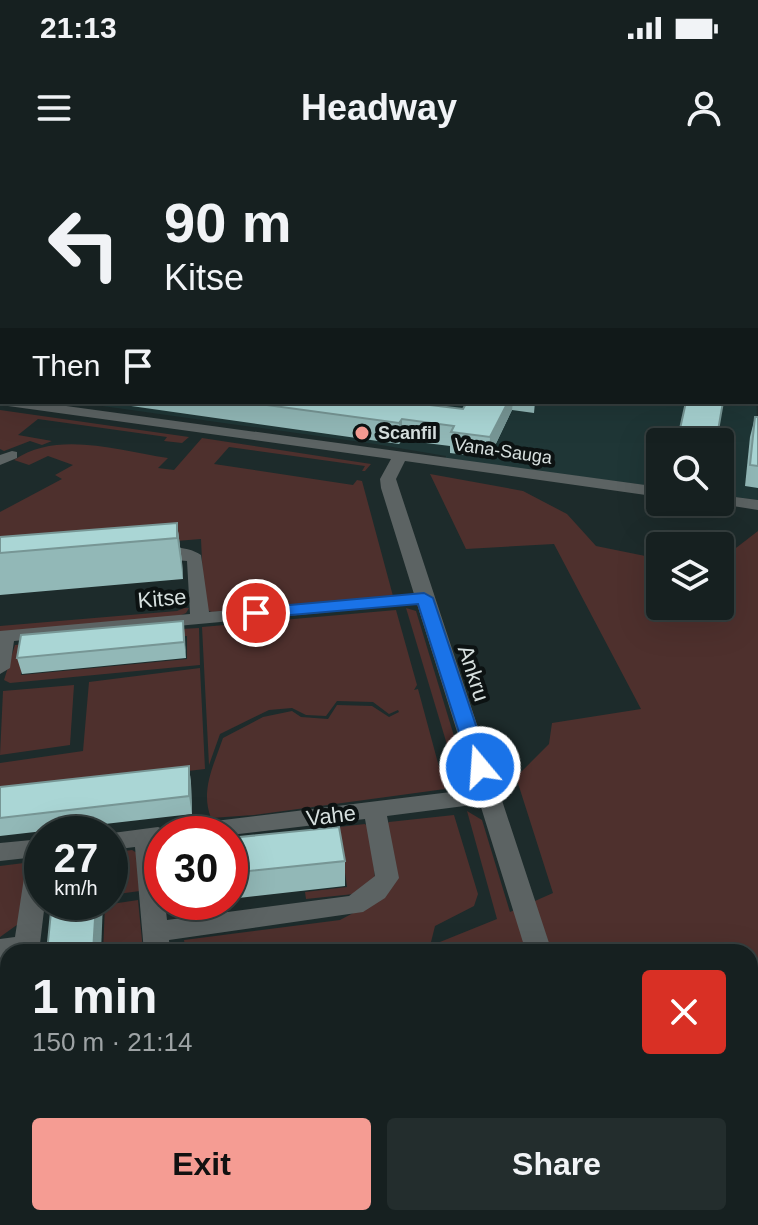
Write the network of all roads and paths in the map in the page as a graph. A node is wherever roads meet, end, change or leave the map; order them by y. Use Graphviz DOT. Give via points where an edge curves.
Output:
graph roads {
  1 [pos="22,404"];
  2 [pos="400,457"];
  3 [pos="646,490"];
  4 [pos="734,502"];
  5 [pos="758,505"];
  6 [pos="143,555"];
  7 [pos="424,598"];
  8 [pos="200,619"];
  9 [pos="2,637"];
  10 [pos="0,668"];
  11 [pos="489,795"];
  12 [pos="374,810"];
  13 [pos="248,825"];
  14 [pos="24,850"];
  15 [pos="0,852"];
  16 [pos="31,920"];
  17 [pos="156,920"];
  18 [pos="156,942"];
  19 [pos="28,944"];
  20 [pos="536,944"];
  1 -- 2 [label="street, Vana-Sauga"];
  2 -- 3 [label="street, Vana-Sauga"];
  2 -- 7 [label="street, Ankru" via="389,488"];
  4 -- 5 [label="street"];
  6 -- 8 [label="street" via="187,553 195,559"];
  7 -- 8 [label="street, Kitse"];
  7 -- 11 [label="street, Ankru"];
  8 -- 9 [label="street, Kitse"];
  9 -- 10 [label="street"];
  11 -- 12 [label="street, Vahe"];
  11 -- 20 [label="street, Ankru"];
  12 -- 13 [label="street, Vahe"];
  12 -- 18 [label="street" via="387,878 354,905"];
  14 -- 15 [label="street"];
  16 -- 19 [label="street"];
  17 -- 18 [label="street"];
}
